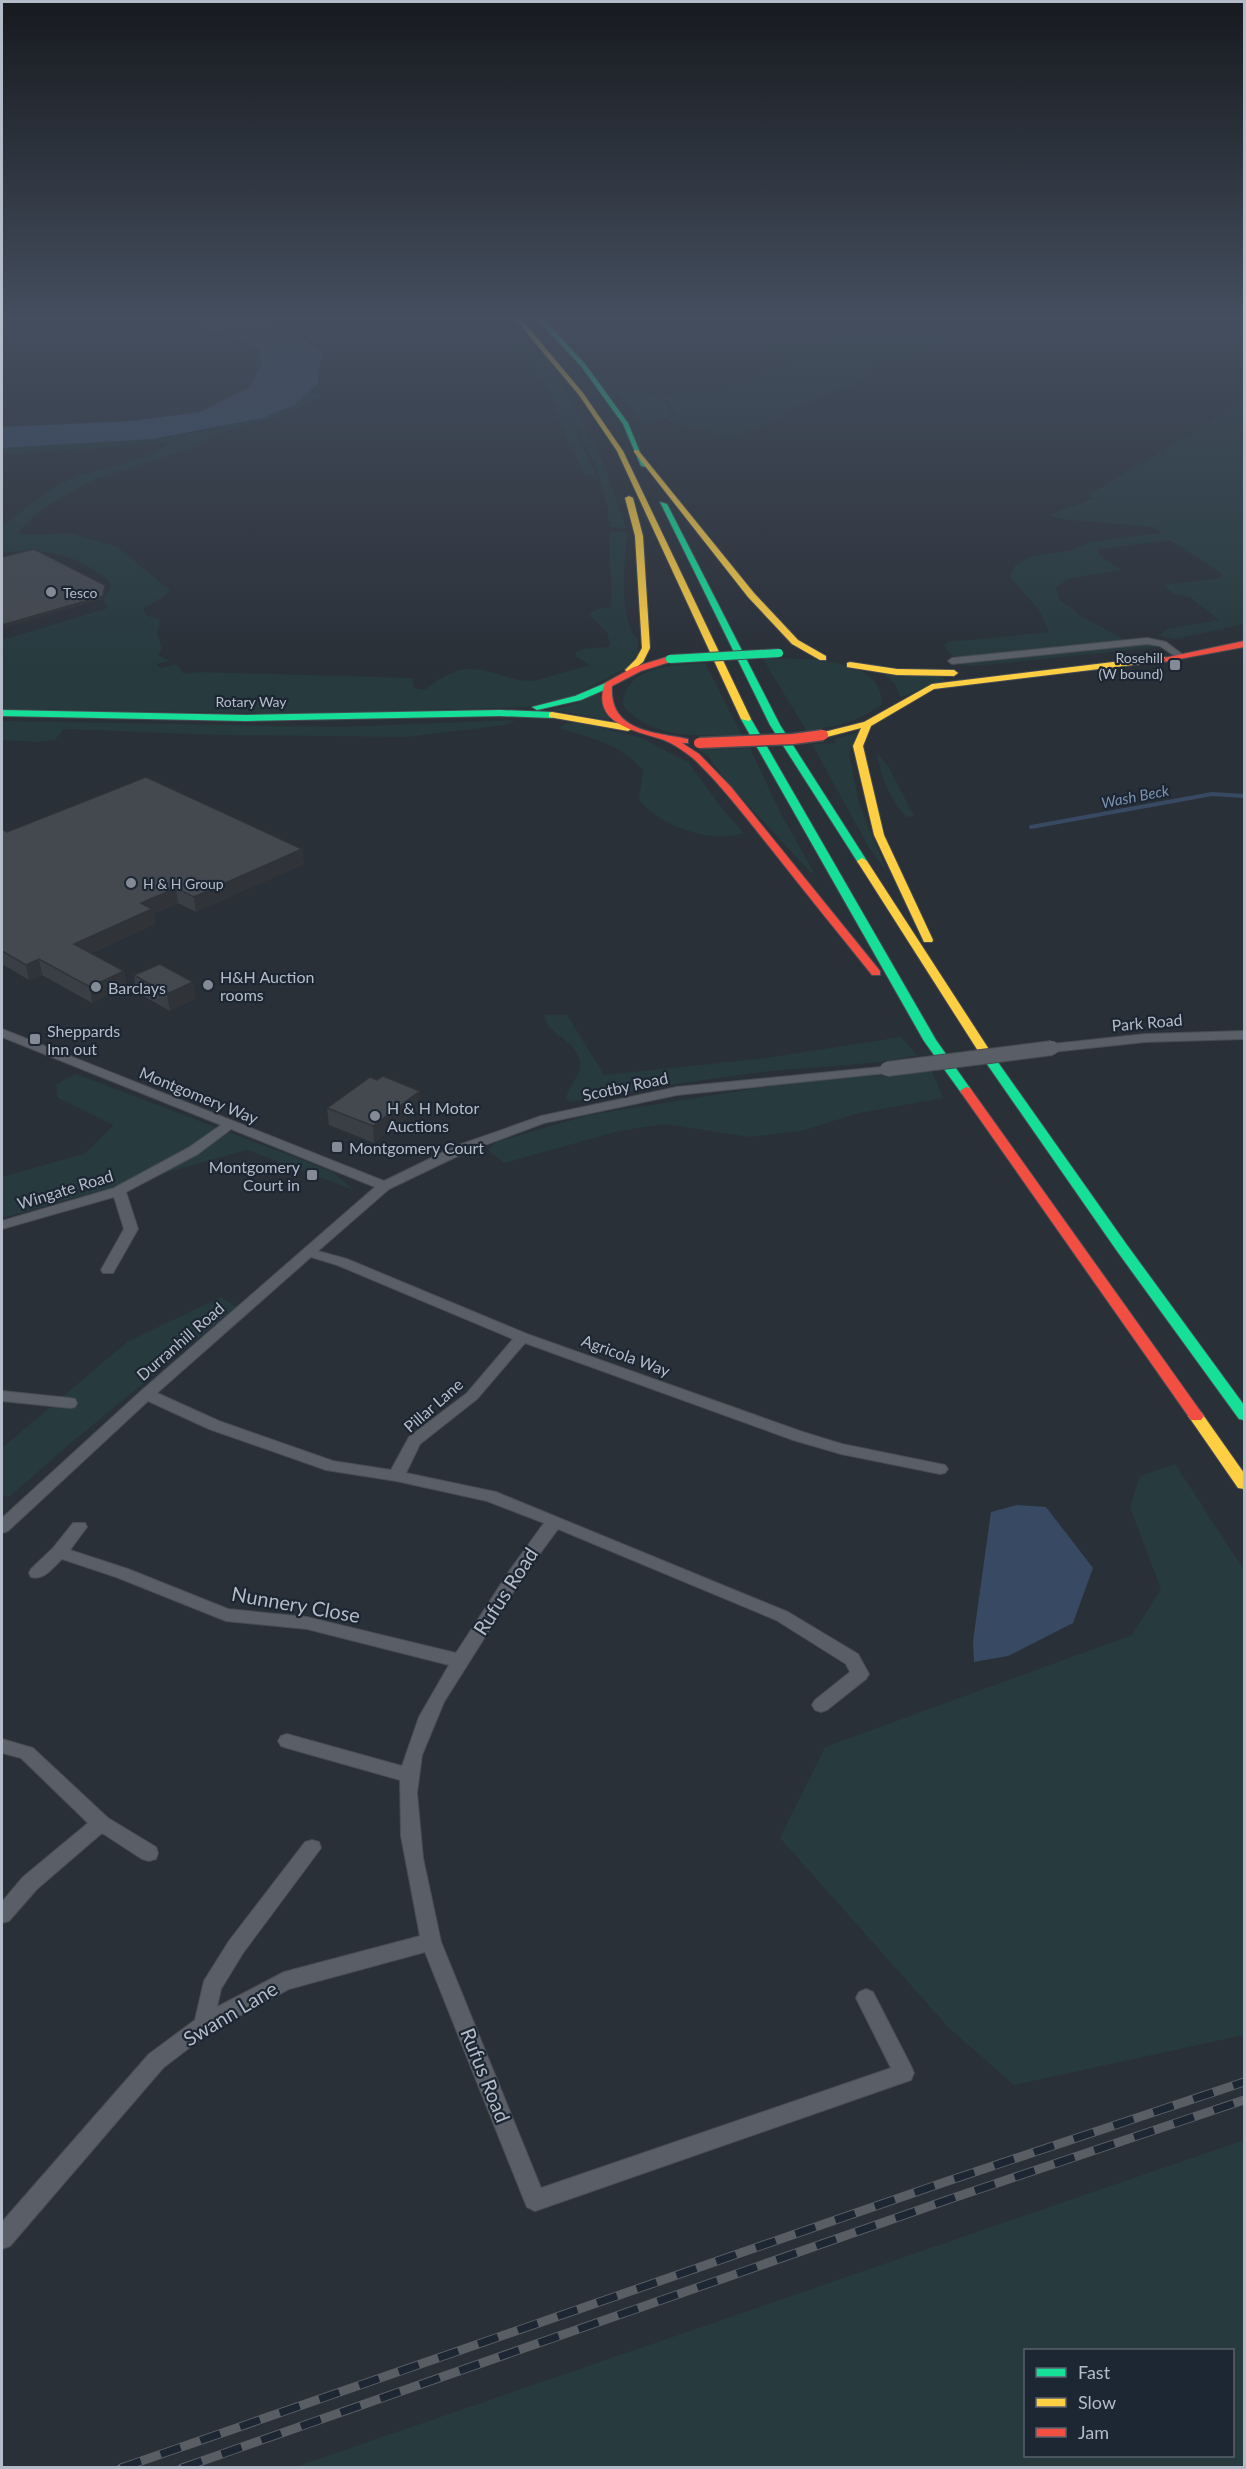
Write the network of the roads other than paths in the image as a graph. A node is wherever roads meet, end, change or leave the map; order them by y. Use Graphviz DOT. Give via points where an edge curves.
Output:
graph roads {
  1 [pos="608,434"];
  2 [pos="630,434"];
  3 [pos="636,450"];
  4 [pos="620,451"];
  5 [pos="1245,634"];
  6 [pos="1245,644"];
  7 [pos="1176,653"];
  8 [pos="823,658"];
  9 [pos="952,662"];
  10 [pos="850,665"];
  11 [pos="629,670"];
  12 [pos="608,685"];
  13 [pos="888,710"];
  14 [pos="2,713"];
  15 [pos="500,713"];
  16 [pos="867,724"];
  17 [pos="628,728"];
  18 [pos="669,739"];
  19 [pos="2,1033"];
  20 [pos="1245,1035"];
  21 [pos="975,1039"];
  22 [pos="930,1041"];
  23 [pos="887,1069"];
  24 [pos="230,1125"];
  25 [pos="384,1186"];
  26 [pos="119,1191"];
  27 [pos="2,1225"];
  28 [pos="308,1252"];
  29 [pos="108,1270"];
  30 [pos="522,1337"];
  31 [pos="146,1394"];
  32 [pos="2,1396"];
  33 [pos="70,1403"];
  34 [pos="1245,1415"];
  35 [pos="940,1469"];
  36 [pos="396,1476"];
  37 [pos="1245,1484"];
  38 [pos="555,1521"];
  39 [pos="2,1527"];
  40 [pos="79,1527"];
  41 [pos="59,1552"];
  42 [pos="37,1573"];
  43 [pos="461,1661"];
  44 [pos="821,1705"];
  45 [pos="287,1741"];
  46 [pos="2,1746"];
  47 [pos="409,1775"];
  48 [pos="101,1823"];
  49 [pos="312,1848"];
  50 [pos="149,1853"];
  51 [pos="2,1915"];
  52 [pos="431,1942"];
  53 [pos="866,1998"];
  54 [pos="204,2025"];
  55 [pos="2,2238"];
  1 -- 4 [label="main road"];
  2 -- 3 [label="main road"];
  3 -- 8 [label="main road" via="751,595 795,642"];
  3 -- 21 [label="main road" via="775,725"];
  4 -- 11 [label="main road" via="639,536 645,637 642,656"];
  4 -- 22 [label="main road" via="750,728"];
  5 -- 7 [label="main road"];
  6 -- 7 [label="main road"];
  7 -- 9 [label="street" via="1160,642 1147,641"];
  7 -- 10 [label="main road" via="960,673 897,672"];
  7 -- 13 [label="main road" via="946,684 918,693"];
  8 -- 10 [label="main road"];
  8 -- 11 [label="main road, bridge" via="779,653 670,659"];
  10 -- 13 [label="main road" via="882,690"];
  11 -- 12 [label="main road, Rotary Way"];
  12 -- 15 [label="main road, Rotary Way" via="578,698"];
  12 -- 17 [label="main road" via="605,701 612,715"];
  13 -- 16 [label="main road"];
  14 -- 15 [label="main road, Rotary Way" via="246,718"];
  15 -- 17 [label="main road, Rotary Way" via="555,715"];
  16 -- 18 [label="main road, bridge" via="783,740 699,743"];
  16 -- 21 [label="main road" via="858,746 879,835"];
  17 -- 18 [label="main road, Rotary Way"];
  18 -- 22 [label="main road" via="696,756 728,789"];
  19 -- 24 [label="street, Montgomery Way"];
  20 -- 23 [label="street, Park Road, bridge" via="1145,1038"];
  21 -- 34 [label="main road"];
  22 -- 37 [label="main road"];
  23 -- 25 [label="street, Scotby Road" via="677,1091 541,1120 461,1149"];
  24 -- 25 [label="street, Montgomery Way"];
  24 -- 26 [label="street, Wingate Road" via="193,1151"];
  25 -- 28 [label="street, Durranhill Road"];
  26 -- 27 [label="street, Wingate Road"];
  26 -- 29 [label="street" via="131,1229"];
  28 -- 30 [label="street, Agricola Way" via="342,1262"];
  28 -- 31 [label="street, Durranhill Road"];
  30 -- 35 [label="street, Agricola Way" via="798,1436"];
  30 -- 36 [label="street, Pillar Lane" via="472,1396 414,1441"];
  31 -- 36 [label="street" via="214,1425 331,1466"];
  31 -- 39 [label="street, Durranhill Road"];
  32 -- 33 [label="street"];
  36 -- 38 [label="street" via="490,1496"];
  38 -- 43 [label="street, Rufus Road" via="531,1550"];
  38 -- 44 [label="street" via="782,1616 852,1659 860,1674"];
  40 -- 41 [label="street"];
  41 -- 42 [label="street"];
  41 -- 43 [label="street, Nunnery Close" via="122,1572 226,1614 307,1623"];
  43 -- 47 [label="street, Rufus Road" via="425,1724"];
  45 -- 47 [label="street"];
  46 -- 48 [label="street" via="27,1754"];
  47 -- 52 [label="street, Rufus Road" via="408,1812"];
  48 -- 50 [label="street"];
  48 -- 51 [label="street" via="30,1883"];
  49 -- 54 [label="street" via="211,1986"];
  52 -- 53 [label="street, Rufus Road" via="535,2200 904,2073"];
  52 -- 54 [label="street, Swann Lane" via="284,1981"];
  54 -- 55 [label="street, Swann Lane" via="156,2061"];
}
